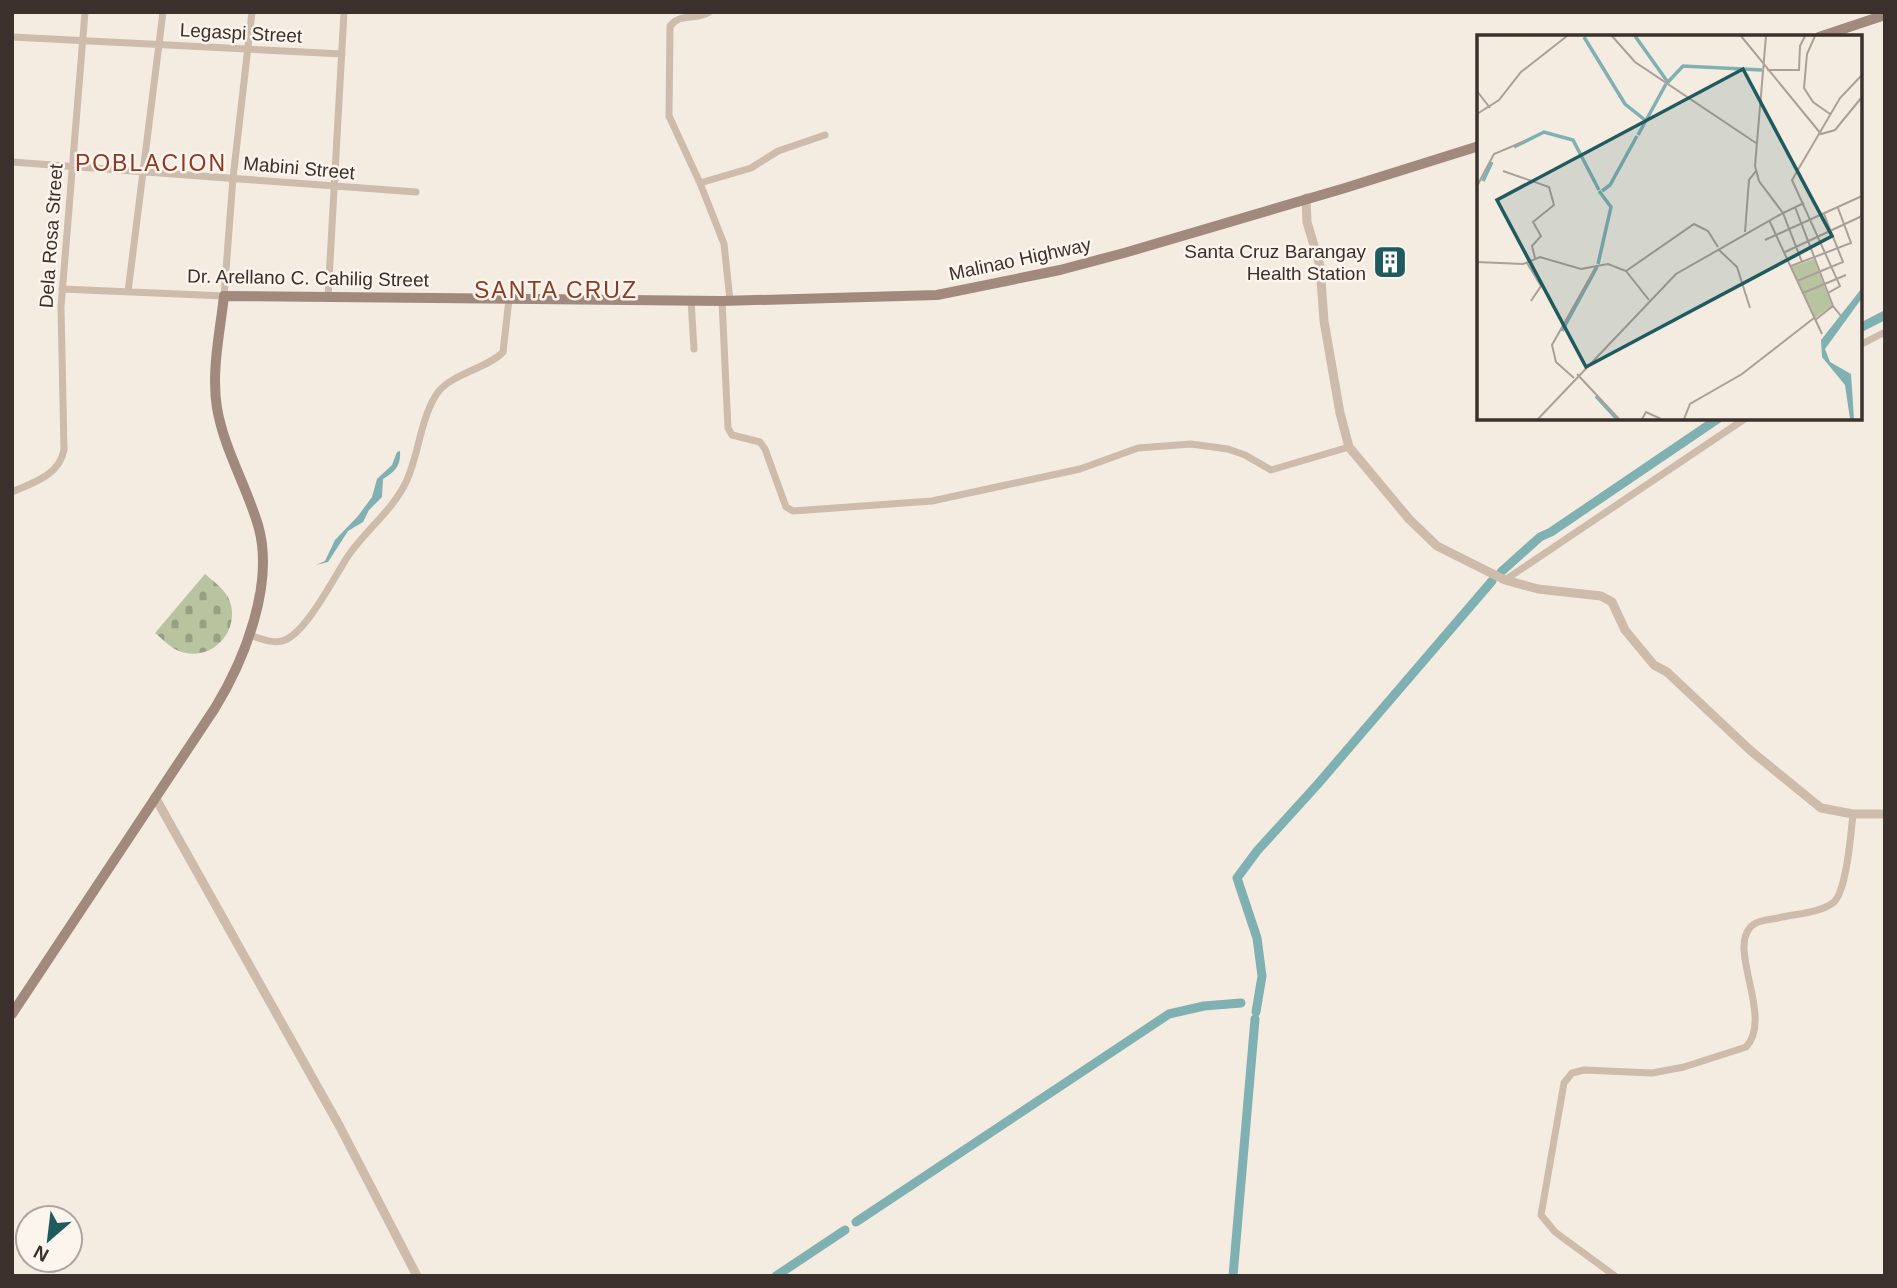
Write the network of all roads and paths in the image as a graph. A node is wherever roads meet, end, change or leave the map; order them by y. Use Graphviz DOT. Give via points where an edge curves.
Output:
graph roads {
  1 [pos="85,12"];
  2 [pos="163,12"];
  3 [pos="252,12"];
  4 [pos="344,12"];
  5 [pos="709,12"];
  6 [pos="1885,15"];
  7 [pos="1825,35"];
  8 [pos="12,37"];
  9 [pos="83,40"];
  10 [pos="159,44"];
  11 [pos="248,49"];
  12 [pos="342,54"];
  13 [pos="825,135"];
  14 [pos="1477,147"];
  15 [pos="12,162"];
  16 [pos="72,166"];
  17 [pos="143,172"];
  18 [pos="233,178"];
  19 [pos="700,183"];
  20 [pos="335,187"];
  21 [pos="416,192"];
  22 [pos="1306,198"];
  23 [pos="62,289"];
  24 [pos="128,292"];
  25 [pos="224,296"];
  26 [pos="328,297"];
  27 [pos="509,299"];
  28 [pos="553,299"];
  29 [pos="691,300"];
  30 [pos="726,301"];
  31 [pos="1885,332"];
  32 [pos="1862,344"];
  33 [pos="694,349"];
  34 [pos="1743,420"];
  35 [pos="1349,447"];
  36 [pos="12,492"];
  37 [pos="1505,580"];
  38 [pos="249,635"];
  39 [pos="155,797"];
  40 [pos="1853,814"];
  41 [pos="1885,814"];
  42 [pos="12,1014"];
  43 [pos="417,1276"];
  44 [pos="1615,1276"];
  1 -- 9 [label="street, Dela Rosa Street"];
  2 -- 10 [label="street"];
  3 -- 11 [label="street"];
  4 -- 12 [label="street"];
  5 -- 19 [label="street" via="681,17 670,26 669,116"];
  6 -- 7 [label="main road"];
  8 -- 9 [label="street, Legaspi Street"];
  9 -- 10 [label="street, Legaspi Street"];
  9 -- 16 [label="street, Dela Rosa Street"];
  10 -- 11 [label="street, Legaspi Street"];
  10 -- 17 [label="street"];
  11 -- 12 [label="street, Legaspi Street"];
  11 -- 18 [label="street"];
  12 -- 20 [label="street"];
  13 -- 19 [label="street" via="778,151 751,168"];
  14 -- 22 [label="main road, Malinao Highway"];
  15 -- 16 [label="street, Mabini Street"];
  16 -- 17 [label="street, Mabini Street"];
  16 -- 23 [label="street, Dela Rosa Street"];
  17 -- 18 [label="street, Mabini Street"];
  17 -- 24 [label="street"];
  18 -- 20 [label="street, Mabini Street"];
  18 -- 25 [label="street"];
  19 -- 30 [label="street" via="724,244"];
  20 -- 21 [label="street, Mabini Street"];
  20 -- 26 [label="street"];
  22 -- 30 [label="main road, Malinao Highway" via="1073,267 937,295"];
  22 -- 35 [label="street"];
  23 -- 24 [label="street, Dr. Arellano C. Cahilig Street"];
  23 -- 36 [label="street, Dela Rosa Street" via="61,463 53,472"];
  24 -- 25 [label="street, Dr. Arellano C. Cahilig Street"];
  25 -- 26 [label="main road, Dr. Arellano C. Cahilig Street"];
  25 -- 38 [label="main road" via="216,406 262,548 259,593"];
  26 -- 27 [label="main road, Dr. Arellano C. Cahilig Street"];
  27 -- 28 [label="main road, Dr. Arellano C. Cahilig Street"];
  27 -- 38 [label="street" via="503,352 438,392 407,481 298,631 287,640"];
  28 -- 29 [label="main road, Malinao Highway"];
  29 -- 30 [label="main road, Malinao Highway"];
  29 -- 33 [label="street"];
  30 -- 35 [label="street" via="728,428 732,435 760,442 786,507 793,511 932,501 1080,469 1138,448 1191,444 1228,449 1271,470"];
  31 -- 32 [label="street"];
  34 -- 37 [label="street"];
  35 -- 37 [label="street" via="1437,546"];
  37 -- 40 [label="street" via="1601,596 1612,602 1625,630 1654,665 1751,751 1821,808"];
  38 -- 39 [label="main road" via="228,687"];
  39 -- 42 [label="main road"];
  39 -- 43 [label="street" via="340,1126"];
  40 -- 41 [label="street"];
  40 -- 44 [label="street" via="1850,847 1835,901 1819,909 1758,922 1748,929 1743,943 1755,1029 1746,1047 1652,1073 1584,1070 1572,1073 1564,1083 1541,1215 1555,1232"];
}
